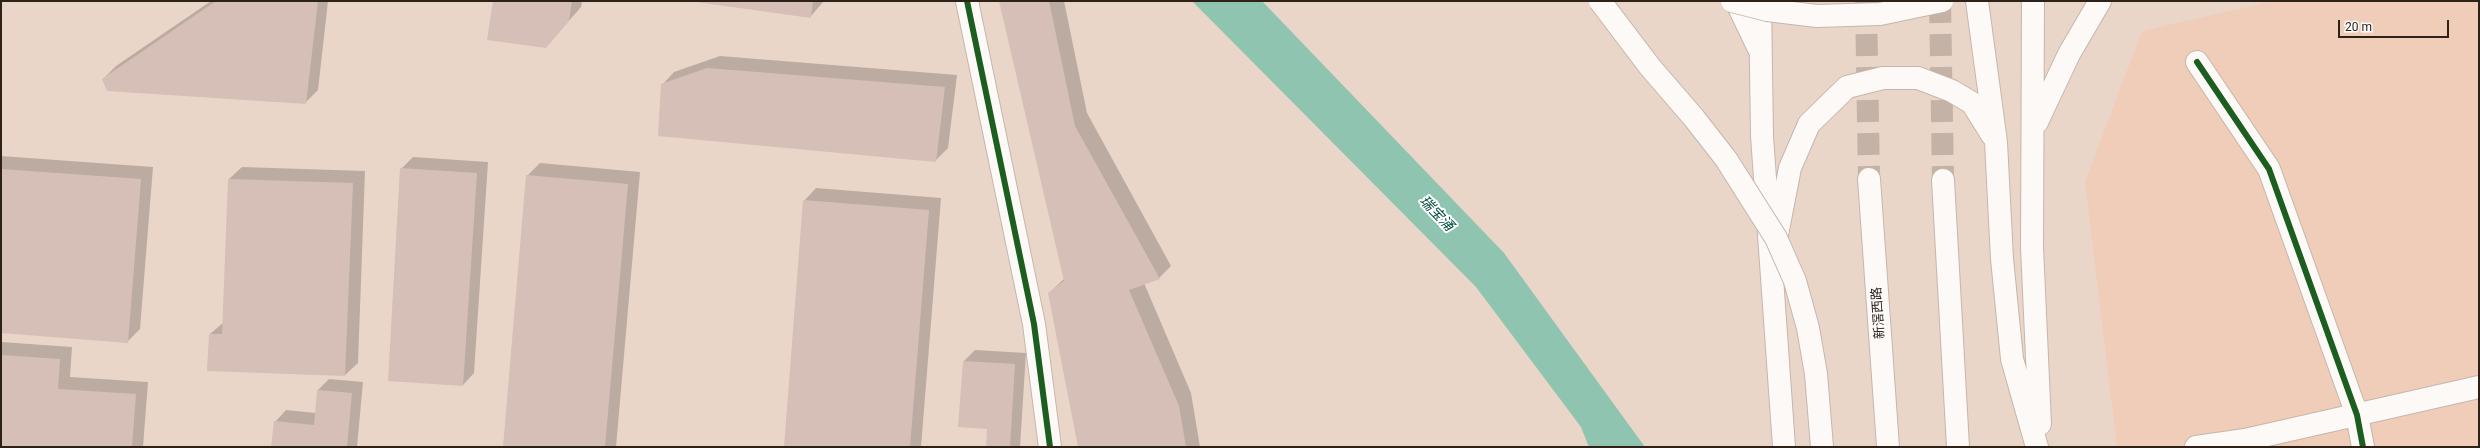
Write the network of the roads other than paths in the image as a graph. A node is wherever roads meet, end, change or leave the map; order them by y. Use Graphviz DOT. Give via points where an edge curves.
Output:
graph roads {
  1 [pos="967,1"];
  2 [pos="1600,1"];
  3 [pos="1732,1"];
  4 [pos="1736,1"];
  5 [pos="1760,1"];
  6 [pos="1942,1"];
  7 [pos="1977,1"];
  8 [pos="2033,1"];
  9 [pos="2100,1"];
  10 [pos="1761,53"];
  11 [pos="2197,62"];
  12 [pos="2033,133"];
  13 [pos="1996,142"];
  14 [pos="1869,179"];
  15 [pos="1943,180"];
  16 [pos="1771,265"];
  17 [pos="2479,387"];
  18 [pos="2357,415"];
  19 [pos="1050,447"];
  20 [pos="1784,447"];
  21 [pos="1822,447"];
  22 [pos="1888,447"];
  23 [pos="1958,447"];
  24 [pos="2037,447"];
  25 [pos="2042,447"];
  26 [pos="2196,447"];
  27 [pos="2363,447"];
  1 -- 19 [label="main road" via="1034,324"];
  2 -- 21 [label="main road, bridge" via="1726,159 1776,238 1795,281 1808,328 1816,374"];
  3 -- 6 [label="main road, bridge" via="1768,10 1817,16 1880,14"];
  4 -- 10 [label="main road"];
  5 -- 10 [label="main road"];
  7 -- 13 [label="main road"];
  8 -- 12 [label="main road"];
  9 -- 12 [label="main road" via="2069,54"];
  10 -- 16 [label="main road" via="1762,136"];
  11 -- 18 [label="main road" via="2269,169"];
  12 -- 25 [label="main road" via="2032,254"];
  13 -- 16 [label="main road" via="1972,103 1952,91 1918,78 1884,78 1847,87 1809,124 1790,168"];
  13 -- 24 [label="main road" via="2002,259 2012,359"];
  14 -- 22 [label="main road, 新滘西路"];
  15 -- 23 [label="main road"];
  16 -- 20 [label="main road"];
  17 -- 18 [label="main road"];
  18 -- 26 [label="main road" via="2245,440"];
  18 -- 27 [label="main road"];
}
